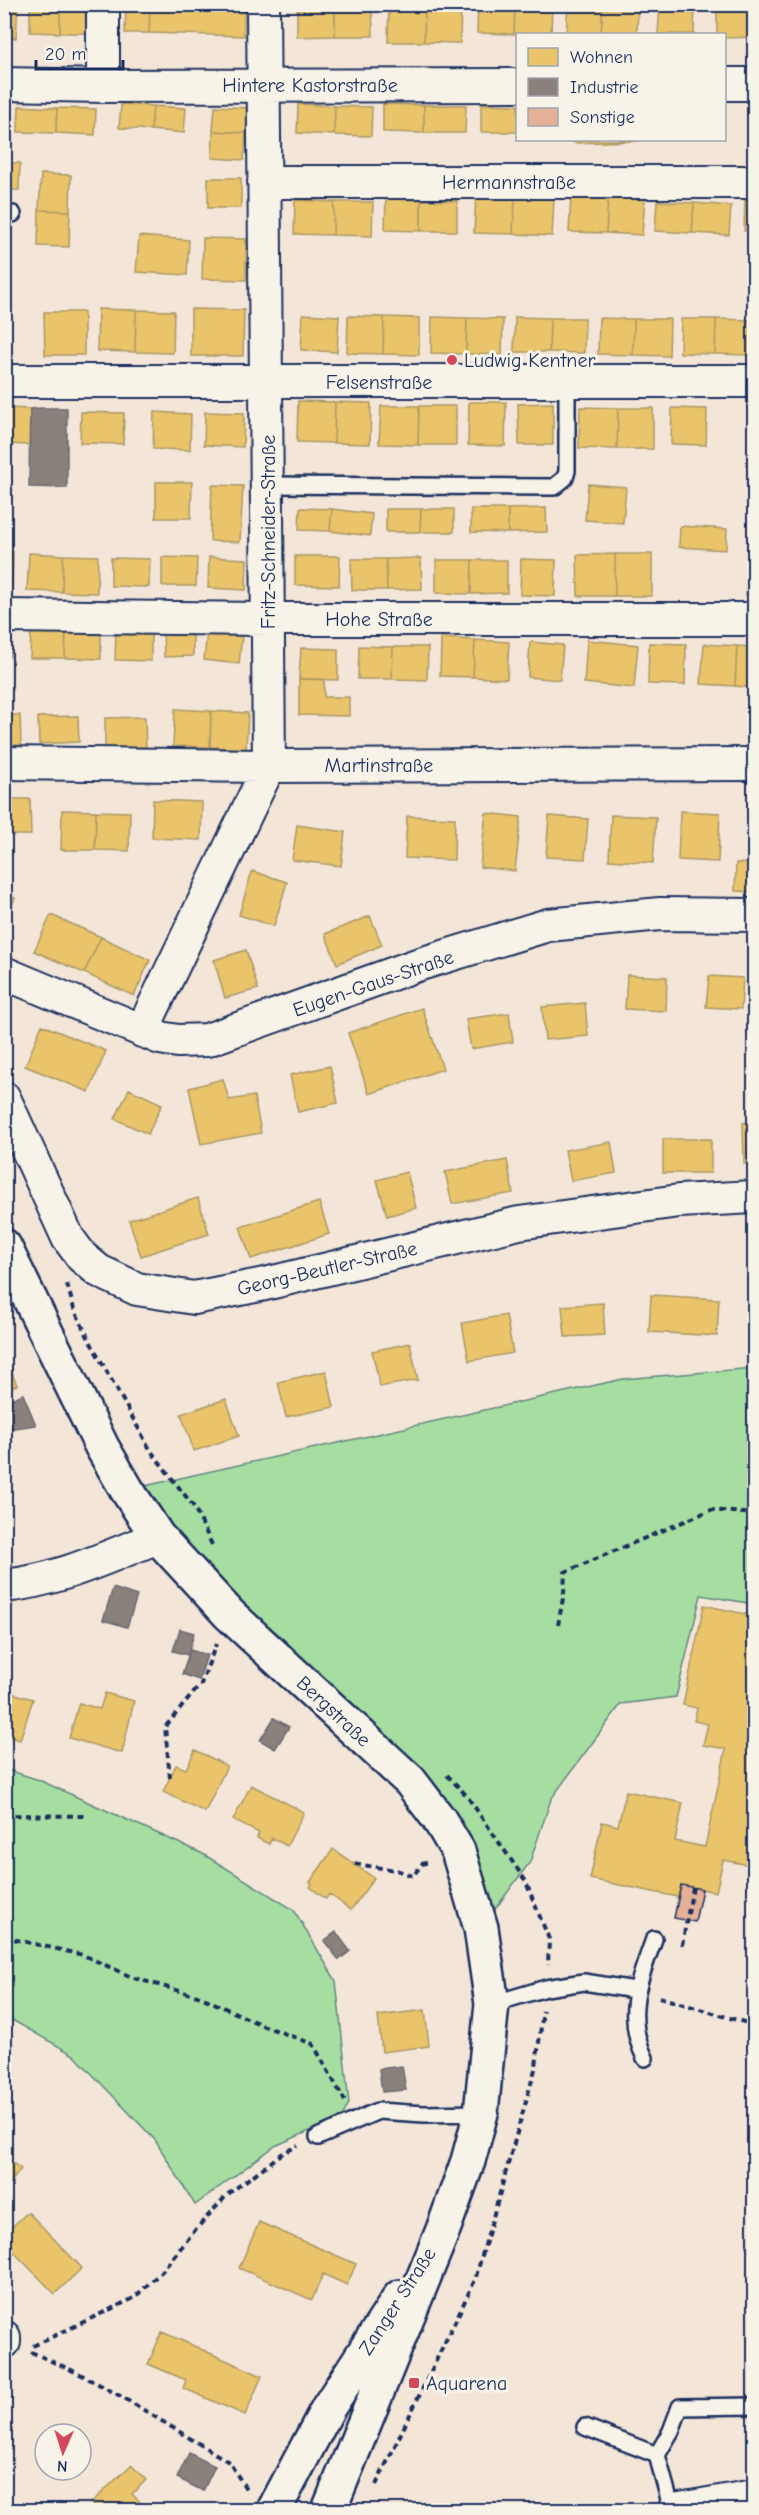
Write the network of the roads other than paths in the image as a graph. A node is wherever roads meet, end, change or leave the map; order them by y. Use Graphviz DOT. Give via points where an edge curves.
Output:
graph roads {
  1 [pos="103,4"];
  2 [pos="262,4"];
  3 [pos="4,84"];
  4 [pos="726,84"];
  5 [pos="754,84"];
  6 [pos="263,85"];
  7 [pos="516,85"];
  8 [pos="103,86"];
  9 [pos="264,182"];
  10 [pos="754,182"];
  11 [pos="4,381"];
  12 [pos="267,381"];
  13 [pos="754,381"];
  14 [pos="567,382"];
  15 [pos="268,485"];
  16 [pos="4,616"];
  17 [pos="268,619"];
  18 [pos="754,619"];
  19 [pos="4,763"];
  20 [pos="754,764"];
  21 [pos="269,766"];
  22 [pos="754,915"];
  23 [pos="4,973"];
  24 [pos="142,1031"];
  25 [pos="4,1098"];
  26 [pos="754,1197"];
  27 [pos="8,1266"];
  28 [pos="158,1537"];
  29 [pos="4,1586"];
  30 [pos="654,1939"];
  31 [pos="635,1990"];
  32 [pos="492,2004"];
  33 [pos="645,2058"];
  34 [pos="481,2113"];
  35 [pos="318,2137"];
  36 [pos="443,2230"];
  37 [pos="754,2406"];
  38 [pos="585,2427"];
  39 [pos="657,2455"];
  40 [pos="754,2496"];
  41 [pos="331,2509"];
  42 [pos="274,2511"];
  43 [pos="673,2511"];
  1 -- 8 [label="street"];
  2 -- 6 [label="street, Fritz-Schneider-Straße"];
  3 -- 8 [label="street, Hintere Kastorstraße"];
  4 -- 5 [label="street"];
  6 -- 7 [label="street, Hintere Kastorstraße"];
  6 -- 8 [label="street, Hintere Kastorstraße"];
  6 -- 9 [label="street, Fritz-Schneider-Straße"];
  9 -- 10 [label="street, Hermannstraße"];
  9 -- 12 [label="street, Fritz-Schneider-Straße"];
  11 -- 12 [label="street, Felsenstraße"];
  12 -- 14 [label="street, Felsenstraße"];
  12 -- 15 [label="street, Fritz-Schneider-Straße"];
  13 -- 14 [label="street, Felsenstraße"];
  14 -- 15 [label="lane" via="567,471 554,487"];
  15 -- 17 [label="street, Fritz-Schneider-Straße"];
  16 -- 17 [label="street, Hohe Straße"];
  17 -- 18 [label="street, Hohe Straße"];
  17 -- 21 [label="street, Fritz-Schneider-Straße"];
  19 -- 21 [label="street, Martinstraße"];
  20 -- 21 [label="street, Martinstraße"];
  21 -- 24 [label="street, Fritz-Schneider-Straße"];
  22 -- 24 [label="street, Eugen-Gaus-Straße" via="660,914 548,925 417,965 207,1040 178,1041"];
  23 -- 24 [label="street, Eugen-Gaus-Straße"];
  25 -- 26 [label="street, Georg-Beutler-Straße" via="68,1238 82,1257 99,1271 136,1289 194,1298 519,1222 679,1201"];
  27 -- 28 [label="street, Bergstraße" via="102,1447"];
  28 -- 29 [label="street" via="78,1568"];
  28 -- 32 [label="street, Bergstraße" via="229,1614 410,1781 439,1819 458,1851 481,1928"];
  30 -- 31 [label="lane"];
  31 -- 32 [label="lane" via="584,1982 546,1988"];
  31 -- 33 [label="lane" via="636,2040"];
  32 -- 34 [label="street, Bergstraße"];
  34 -- 35 [label="lane" via="378,2111"];
  34 -- 36 [label="street, Bergstraße"];
  36 -- 41 [label="street, Zanger Straße"];
  36 -- 42 [label="street, Zanger Straße" via="328,2408"];
  37 -- 39 [label="lane" via="680,2407"];
  38 -- 39 [label="lane"];
  39 -- 43 [label="lane"];
  40 -- 43 [label="street"];
}
